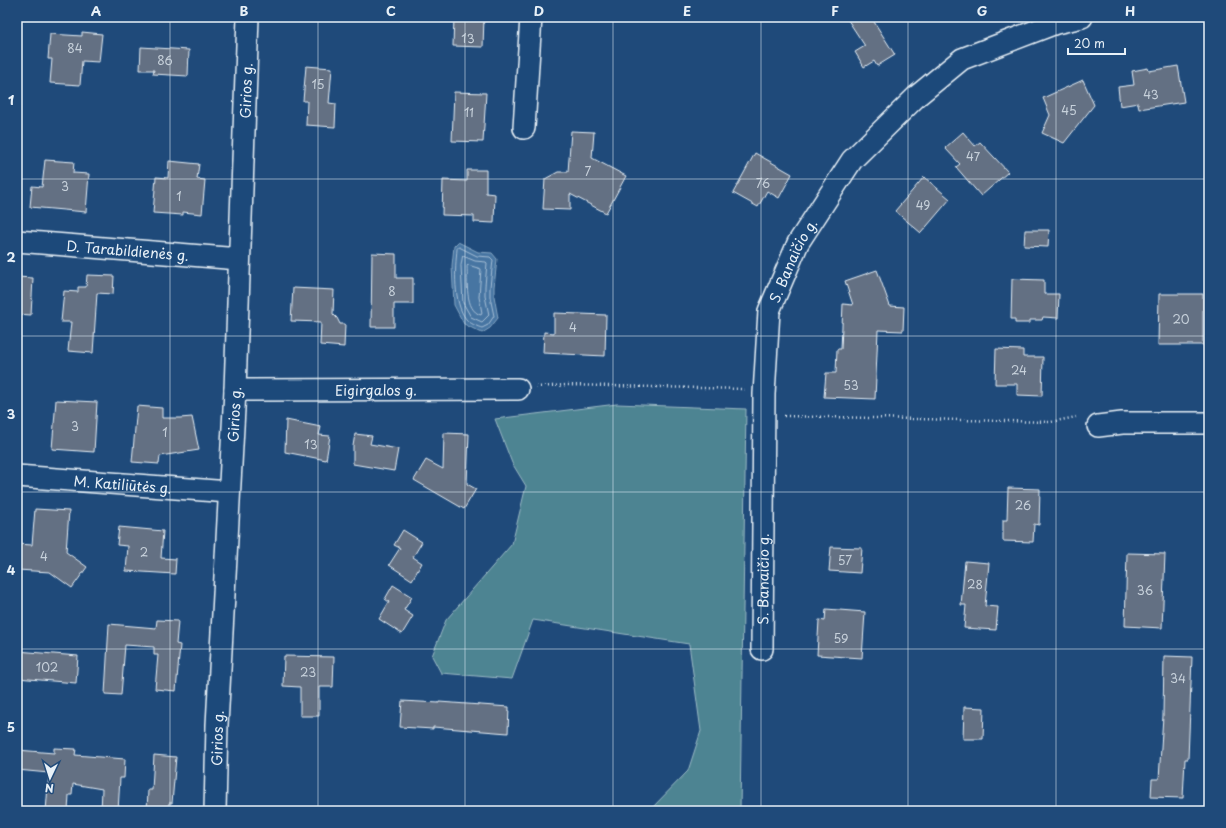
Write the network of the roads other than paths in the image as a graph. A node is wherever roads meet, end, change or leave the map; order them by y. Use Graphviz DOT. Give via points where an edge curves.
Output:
graph roads {
  1 [pos="248,17"];
  2 [pos="530,17"];
  3 [pos="1082,17"];
  4 [pos="524,128"];
  5 [pos="17,241"];
  6 [pos="239,260"];
  7 [pos="518,389"];
  8 [pos="235,390"];
  9 [pos="1209,422"];
  10 [pos="1098,426"];
  11 [pos="17,476"];
  12 [pos="229,492"];
  13 [pos="762,649"];
  14 [pos="215,811"];
  1 -- 6 [label="street, Girios g."];
  2 -- 4 [label="street"];
  3 -- 13 [label="street, S. Banaičio g." via="1056,23 962,59 917,96 852,160 798,243 769,311 764,390"];
  5 -- 6 [label="street, D. Tarabildienės g."];
  6 -- 8 [label="street, Girios g."];
  7 -- 8 [label="street, Eigirgalos g."];
  8 -- 12 [label="street, Girios g."];
  9 -- 10 [label="street" via="1122,423"];
  11 -- 12 [label="street, M. Katiliūtės g."];
  12 -- 14 [label="street, Girios g."];
}
